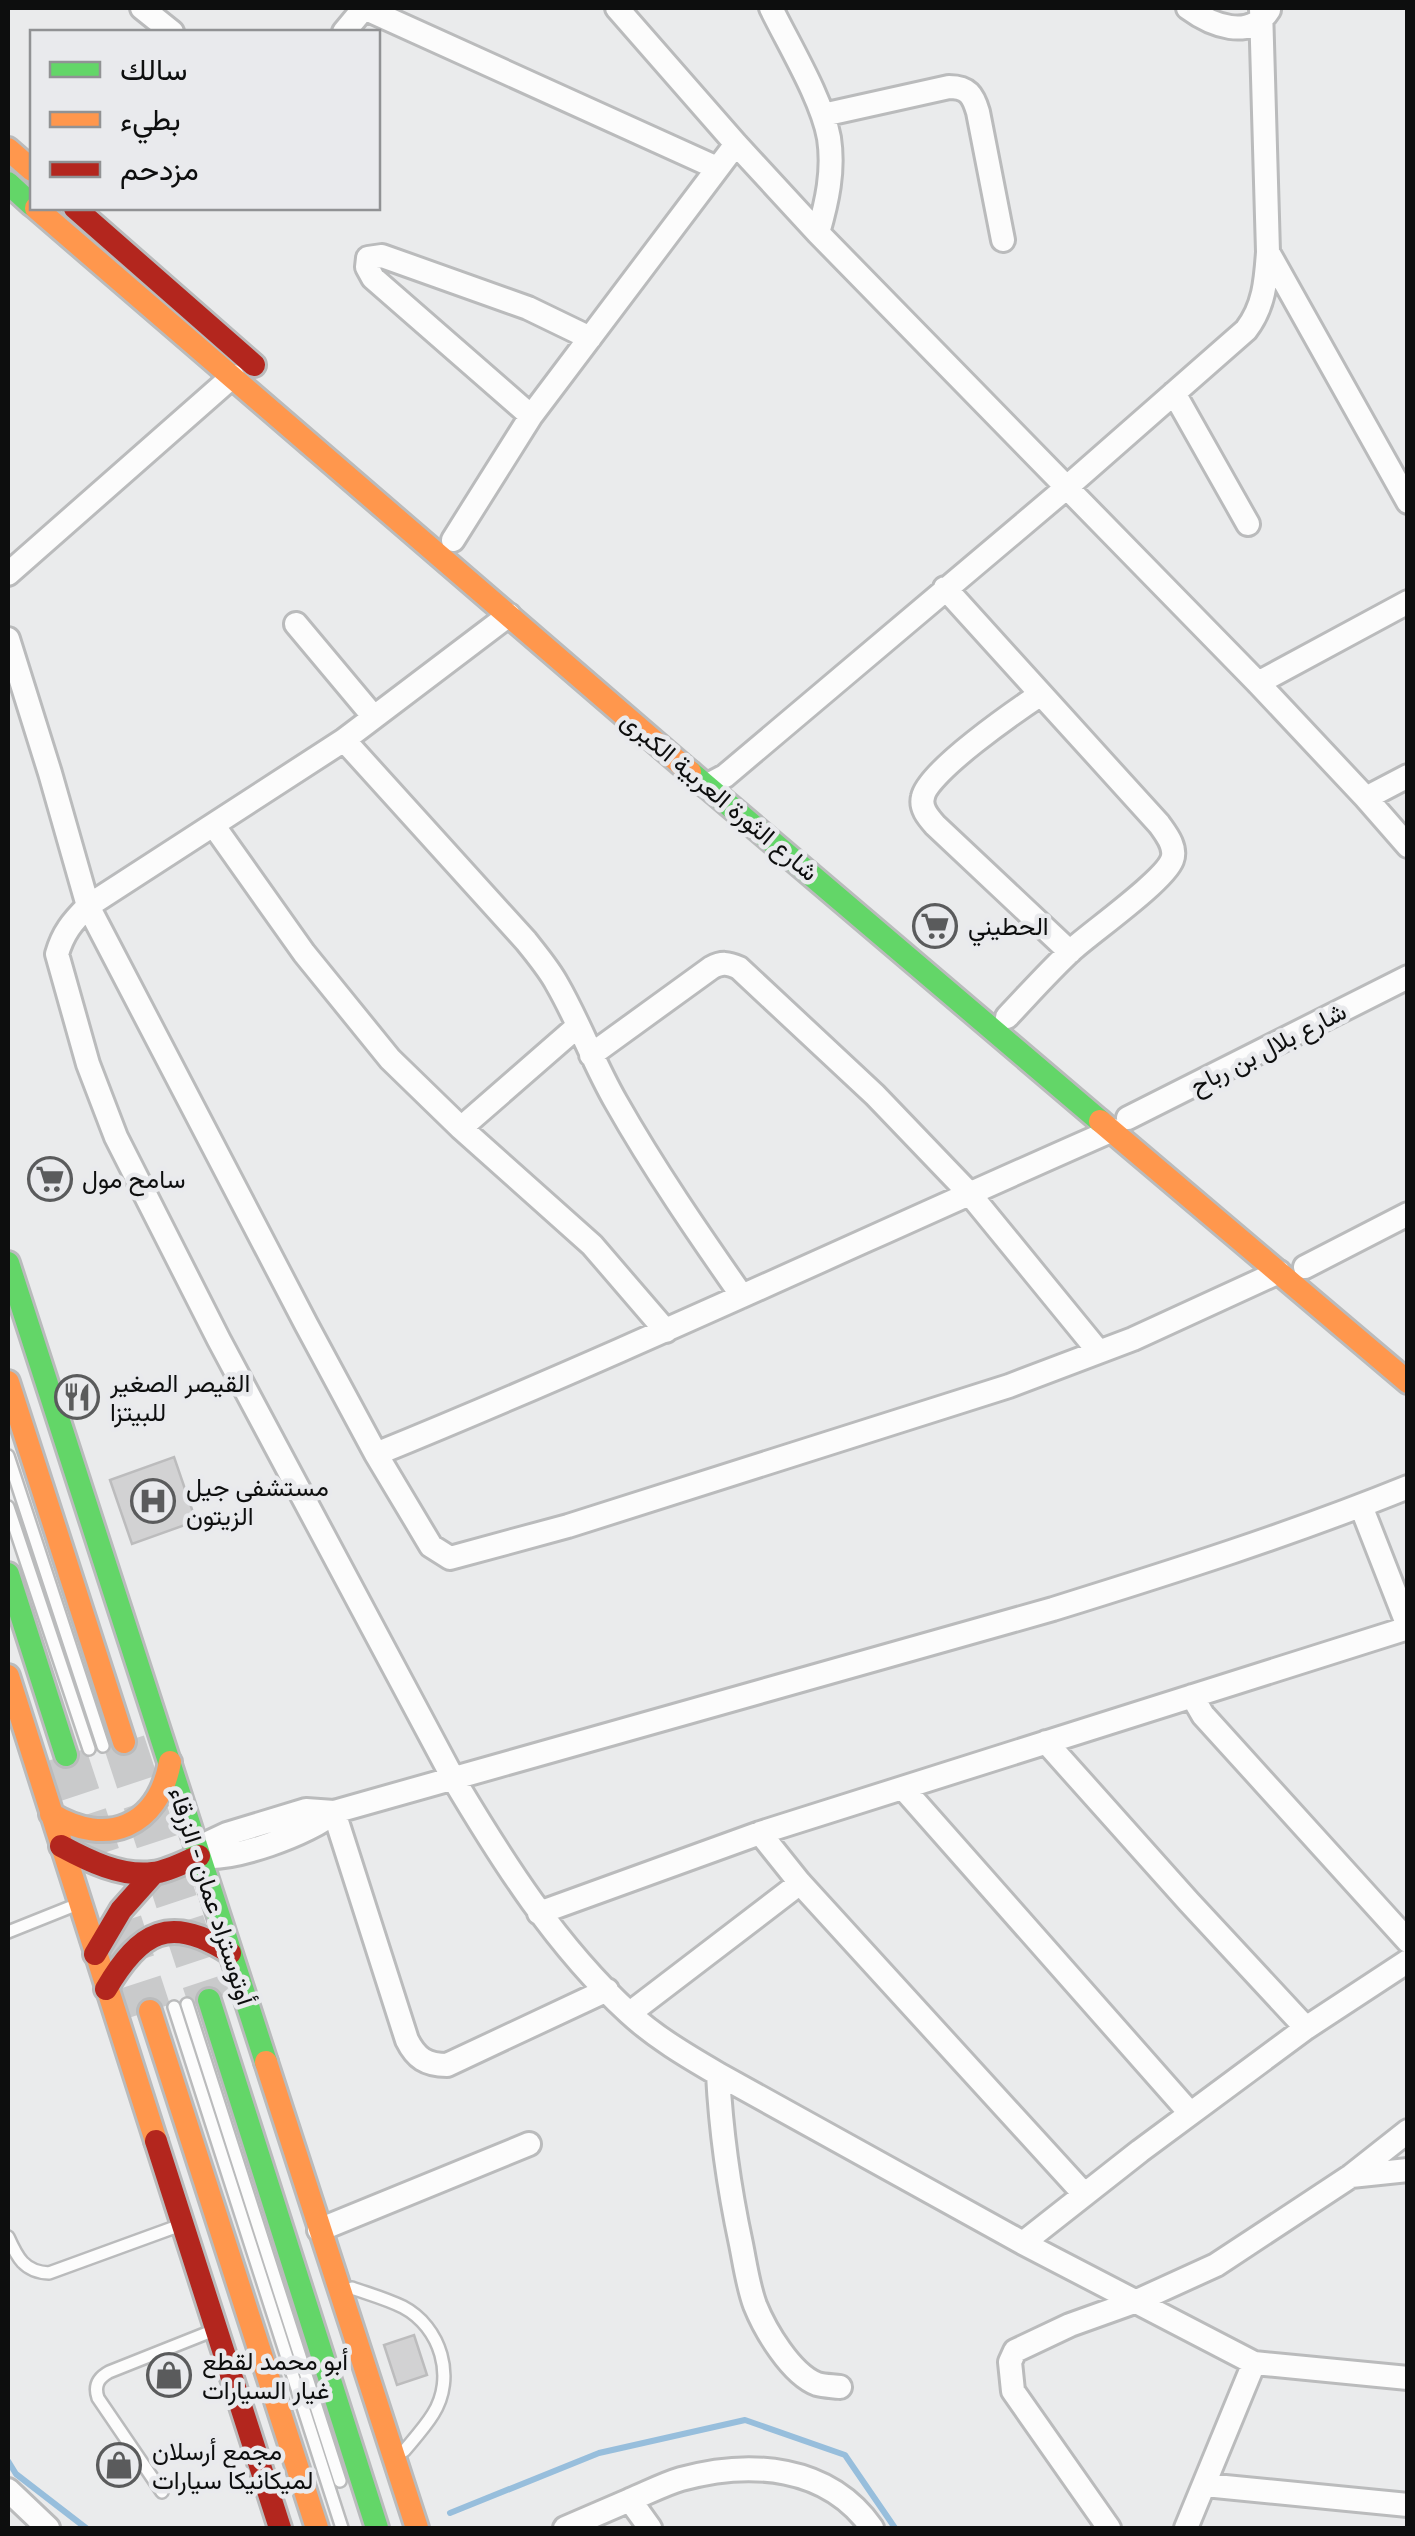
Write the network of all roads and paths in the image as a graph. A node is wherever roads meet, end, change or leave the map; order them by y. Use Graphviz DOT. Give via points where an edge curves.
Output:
graph roads {
  1 [pos="142,8"];
  2 [pos="364,8"];
  3 [pos="616,8"];
  4 [pos="770,8"];
  5 [pos="1188,8"];
  6 [pos="1265,12"];
  7 [pos="170,30"];
  8 [pos="346,30"];
  9 [pos="823,115"];
  10 [pos="736,144"];
  11 [pos="8,148"];
  12 [pos="30,168"];
  13 [pos="718,168"];
  14 [pos="8,184"];
  15 [pos="30,203"];
  16 [pos="39,210"];
  17 [pos="77,210"];
  18 [pos="818,232"];
  19 [pos="1003,240"];
  20 [pos="1268,252"];
  21 [pos="590,338"];
  22 [pos="264,374"];
  23 [pos="234,376"];
  24 [pos="1174,394"];
  25 [pos="531,416"];
  26 [pos="380,476"];
  27 [pos="1066,488"];
  28 [pos="1408,502"];
  29 [pos="1248,524"];
  30 [pos="453,540"];
  31 [pos="8,574"];
  32 [pos="945,588"];
  33 [pos="1408,602"];
  34 [pos="509,615"];
  35 [pos="296,624"];
  36 [pos="8,639"];
  37 [pos="1258,683"];
  38 [pos="1041,694"];
  39 [pos="373,716"];
  40 [pos="344,740"];
  41 [pos="1408,776"];
  42 [pos="716,781"];
  43 [pos="1366,798"];
  44 [pos="214,826"];
  45 [pos="1408,846"];
  46 [pos="88,906"];
  47 [pos="1070,952"];
  48 [pos="1408,977"];
  49 [pos="1007,1017"];
  50 [pos="578,1026"];
  51 [pos="590,1054"];
  52 [pos="1121,1124"];
  53 [pos="461,1128"];
  54 [pos="969,1193"];
  55 [pos="1408,1214"];
  56 [pos="8,1262"];
  57 [pos="1305,1267"];
  58 [pos="1279,1272"];
  59 [pos="742,1296"];
  60 [pos="666,1331"];
  61 [pos="1099,1352"];
  62 [pos="1408,1354"];
  63 [pos="8,1382"];
  64 [pos="1408,1382"];
  65 [pos="376,1454"];
  66 [pos="8,1456"];
  67 [pos="1408,1486"];
  68 [pos="1361,1506"];
  69 [pos="8,1507"];
  70 [pos="8,1574"];
  71 [pos="1408,1627"];
  72 [pos="8,1676"];
  73 [pos="1192,1696"];
  74 [pos="1046,1742"];
  75 [pos="113,1744"];
  76 [pos="78,1752"];
  77 [pos="170,1762"];
  78 [pos="453,1778"];
  79 [pos="903,1788"];
  80 [pos="334,1812"];
  81 [pos="52,1814"];
  82 [pos="760,1833"];
  83 [pos="60,1846"];
  84 [pos="199,1856"];
  85 [pos="154,1873"];
  86 [pos="800,1882"];
  87 [pos="79,1904"];
  88 [pos="540,1913"];
  89 [pos="8,1932"];
  90 [pos="1408,1941"];
  91 [pos="230,1953"];
  92 [pos="95,1954"];
  93 [pos="1408,1960"];
  94 [pos="106,1989"];
  95 [pos="607,1990"];
  96 [pos="190,2003"];
  97 [pos="150,2011"];
  98 [pos="630,2014"];
  99 [pos="1306,2028"];
  100 [pos="718,2074"];
  101 [pos="1190,2113"];
  102 [pos="1408,2130"];
  103 [pos="529,2144"];
  104 [pos="1408,2170"];
  105 [pos="1351,2176"];
  106 [pos="1084,2194"];
  107 [pos="182,2225"];
  108 [pos="319,2230"];
  109 [pos="8,2237"];
  110 [pos="1023,2243"];
  111 [pos="336,2282"];
  112 [pos="1137,2301"];
  113 [pos="216,2330"];
  114 [pos="1254,2363"];
  115 [pos="1408,2378"];
  116 [pos="840,2387"];
  117 [pos="395,2462"];
  118 [pos="1205,2485"];
  119 [pos="8,2489"];
  120 [pos="162,2492"];
  121 [pos="630,2500"];
  122 [pos="1408,2505"];
  123 [pos="48,2528"];
  124 [pos="280,2528"];
  125 [pos="317,2528"];
  126 [pos="342,2528"];
  127 [pos="356,2528"];
  128 [pos="377,2528"];
  129 [pos="417,2528"];
  130 [pos="565,2528"];
  131 [pos="650,2528"];
  132 [pos="872,2528"];
  133 [pos="1109,2528"];
  134 [pos="1186,2528"];
  1 -- 7 [label="street"];
  2 -- 8 [label="street"];
  2 -- 13 [label="street"];
  3 -- 10 [label="street"];
  4 -- 9 [label="street"];
  5 -- 6 [label="street" via="1243,28"];
  6 -- 20 [label="street"];
  9 -- 18 [label="street" via="831,168"];
  9 -- 19 [label="street" via="964,88 978,112"];
  10 -- 13 [label="street"];
  10 -- 18 [label="street"];
  11 -- 12 [label="main road"];
  13 -- 21 [label="street"];
  14 -- 15 [label="main road, شارع الثورة العربية الكبرى"];
  16 -- 23 [label="main road, شارع الثورة العربية الكبرى"];
  17 -- 22 [label="main road"];
  18 -- 27 [label="street"];
  20 -- 24 [label="street" via="1254,321"];
  20 -- 28 [label="street"];
  21 -- 25 [label="street"];
  21 -- 25 [label="street" via="518,304 382,256 368,258 373,278"];
  23 -- 31 [label="street"];
  23 -- 34 [label="main road, شارع الثورة العربية الكبرى"];
  24 -- 27 [label="street"];
  24 -- 29 [label="street"];
  25 -- 30 [label="street"];
  26 -- 30 [label="main road, شارع الثورة العربية الكبرى"];
  27 -- 32 [label="street"];
  27 -- 37 [label="street"];
  30 -- 42 [label="main road, شارع الثورة العربية الكبرى"];
  32 -- 38 [label="street"];
  32 -- 42 [label="street"];
  33 -- 37 [label="street"];
  34 -- 39 [label="street"];
  34 -- 42 [label="main road, شارع الثورة العربية الكبرى"];
  35 -- 39 [label="street"];
  36 -- 46 [label="street"];
  37 -- 43 [label="street"];
  38 -- 47 [label="street" via="1159,824 1173,852 1156,880"];
  38 -- 47 [label="street" via="932,779 922,807"];
  39 -- 40 [label="street"];
  40 -- 44 [label="street"];
  40 -- 50 [label="street" via="526,940"];
  41 -- 43 [label="street"];
  42 -- 49 [label="main road, شارع الثورة العربية الكبرى"];
  42 -- 52 [label="main road, شارع الثورة العربية الكبرى"];
  43 -- 45 [label="street"];
  44 -- 46 [label="street"];
  44 -- 53 [label="street" via="390,1059"];
  46 -- 65 [label="street"];
  46 -- 78 [label="street" via="70,924 57,954 116,1137"];
  47 -- 49 [label="street"];
  48 -- 52 [label="street, شارع بلال بن رباح"];
  49 -- 52 [label="main road, شارع الثورة العربية الكبرى"];
  50 -- 51 [label="street"];
  50 -- 53 [label="street"];
  51 -- 54 [label="street" via="711,968 729,963 849,1070"];
  51 -- 59 [label="street"];
  52 -- 54 [label="street, شارع بلال بن رباح"];
  52 -- 57 [label="main road, شارع الثورة العربية الكبرى"];
  52 -- 58 [label="main road, شارع الثورة العربية الكبرى"];
  53 -- 60 [label="street" via="592,1245"];
  54 -- 59 [label="street, شارع بلال بن رباح"];
  54 -- 61 [label="street"];
  55 -- 57 [label="street"];
  56 -- 77 [label="main road, أوتوستراد عمان - الزرقاء"];
  57 -- 62 [label="main road, شارع الثورة العربية الكبرى"];
  58 -- 61 [label="street"];
  58 -- 64 [label="main road, شارع الثورة العربية الكبرى"];
  59 -- 60 [label="street, شارع بلال بن رباح"];
  60 -- 65 [label="street, شارع بلال بن رباح"];
  61 -- 65 [label="street" via="568,1526 450,1558 431,1546"];
  63 -- 75 [label="main road"];
  66 -- 75 [label="lane"];
  67 -- 68 [label="street"];
  68 -- 71 [label="street"];
  68 -- 78 [label="street" via="1053,1608"];
  69 -- 76 [label="lane"];
  70 -- 76 [label="main road"];
  71 -- 73 [label="street"];
  72 -- 81 [label="main road" via="24,1748"];
  73 -- 74 [label="street"];
  73 -- 90 [label="street"];
  74 -- 79 [label="street"];
  74 -- 99 [label="street"];
  77 -- 81 [label="main road" via="166,1785 137,1820 93,1831"];
  77 -- 84 [label="main road, أوتوستراد عمان - الزرقاء"];
  78 -- 80 [label="street"];
  78 -- 88 [label="street"];
  79 -- 82 [label="street"];
  79 -- 101 [label="street"];
  80 -- 84 [label="street" via="310,1829 235,1854"];
  80 -- 95 [label="street" via="407,2040 422,2061 447,2065"];
  81 -- 83 [label="main road"];
  82 -- 86 [label="street"];
  82 -- 88 [label="street"];
  83 -- 85 [label="main road" via="106,1866"];
  83 -- 87 [label="main road"];
  84 -- 85 [label="main road"];
  84 -- 91 [label="main road, أوتوستراد عمان - الزرقاء"];
  85 -- 92 [label="main road" via="120,1910"];
  86 -- 98 [label="street"];
  86 -- 106 [label="street"];
  87 -- 89 [label="lane"];
  87 -- 92 [label="main road"];
  88 -- 95 [label="street"];
  91 -- 94 [label="main road" via="213,1939 168,1931 128,1952"];
  91 -- 108 [label="main road, أوتوستراد عمان - الزرقاء"];
  92 -- 94 [label="main road"];
  93 -- 99 [label="street"];
  94 -- 107 [label="main road"];
  95 -- 98 [label="street"];
  96 -- 126 [label="lane"];
  96 -- 127 [label="lane"];
  96 -- 128 [label="main road, أوتوستراد عمان - الزرقاء"];
  97 -- 125 [label="main road"];
  98 -- 100 [label="street"];
  99 -- 101 [label="street"];
  100 -- 110 [label="street"];
  100 -- 116 [label="street" via="729,2188 755,2304 772,2338 805,2377"];
  101 -- 106 [label="street"];
  102 -- 105 [label="street"];
  103 -- 108 [label="street"];
  104 -- 105 [label="street"];
  105 -- 112 [label="street" via="1232,2256"];
  106 -- 110 [label="street"];
  107 -- 109 [label="lane" via="49,2273 24,2265"];
  107 -- 113 [label="main road"];
  108 -- 111 [label="main road, أوتوستراد عمان - الزرقاء"];
  110 -- 112 [label="street"];
  111 -- 117 [label="main road, أوتوستراد عمان - الزرقاء"];
  111 -- 117 [label="lane" via="418,2317 444,2362 434,2414"];
  112 -- 114 [label="street"];
  112 -- 133 [label="street" via="1023,2346 1010,2362 1012,2391"];
  113 -- 120 [label="lane" via="97,2382 98,2398"];
  113 -- 124 [label="main road"];
  114 -- 115 [label="street"];
  114 -- 118 [label="street"];
  117 -- 129 [label="main road, أوتوستراد عمان - الزرقاء"];
  118 -- 122 [label="street"];
  118 -- 134 [label="street"];
  119 -- 123 [label="street"];
  121 -- 130 [label="street"];
  121 -- 131 [label="street"];
  121 -- 132 [label="street" via="714,2473 778,2471 817,2481"];
}
